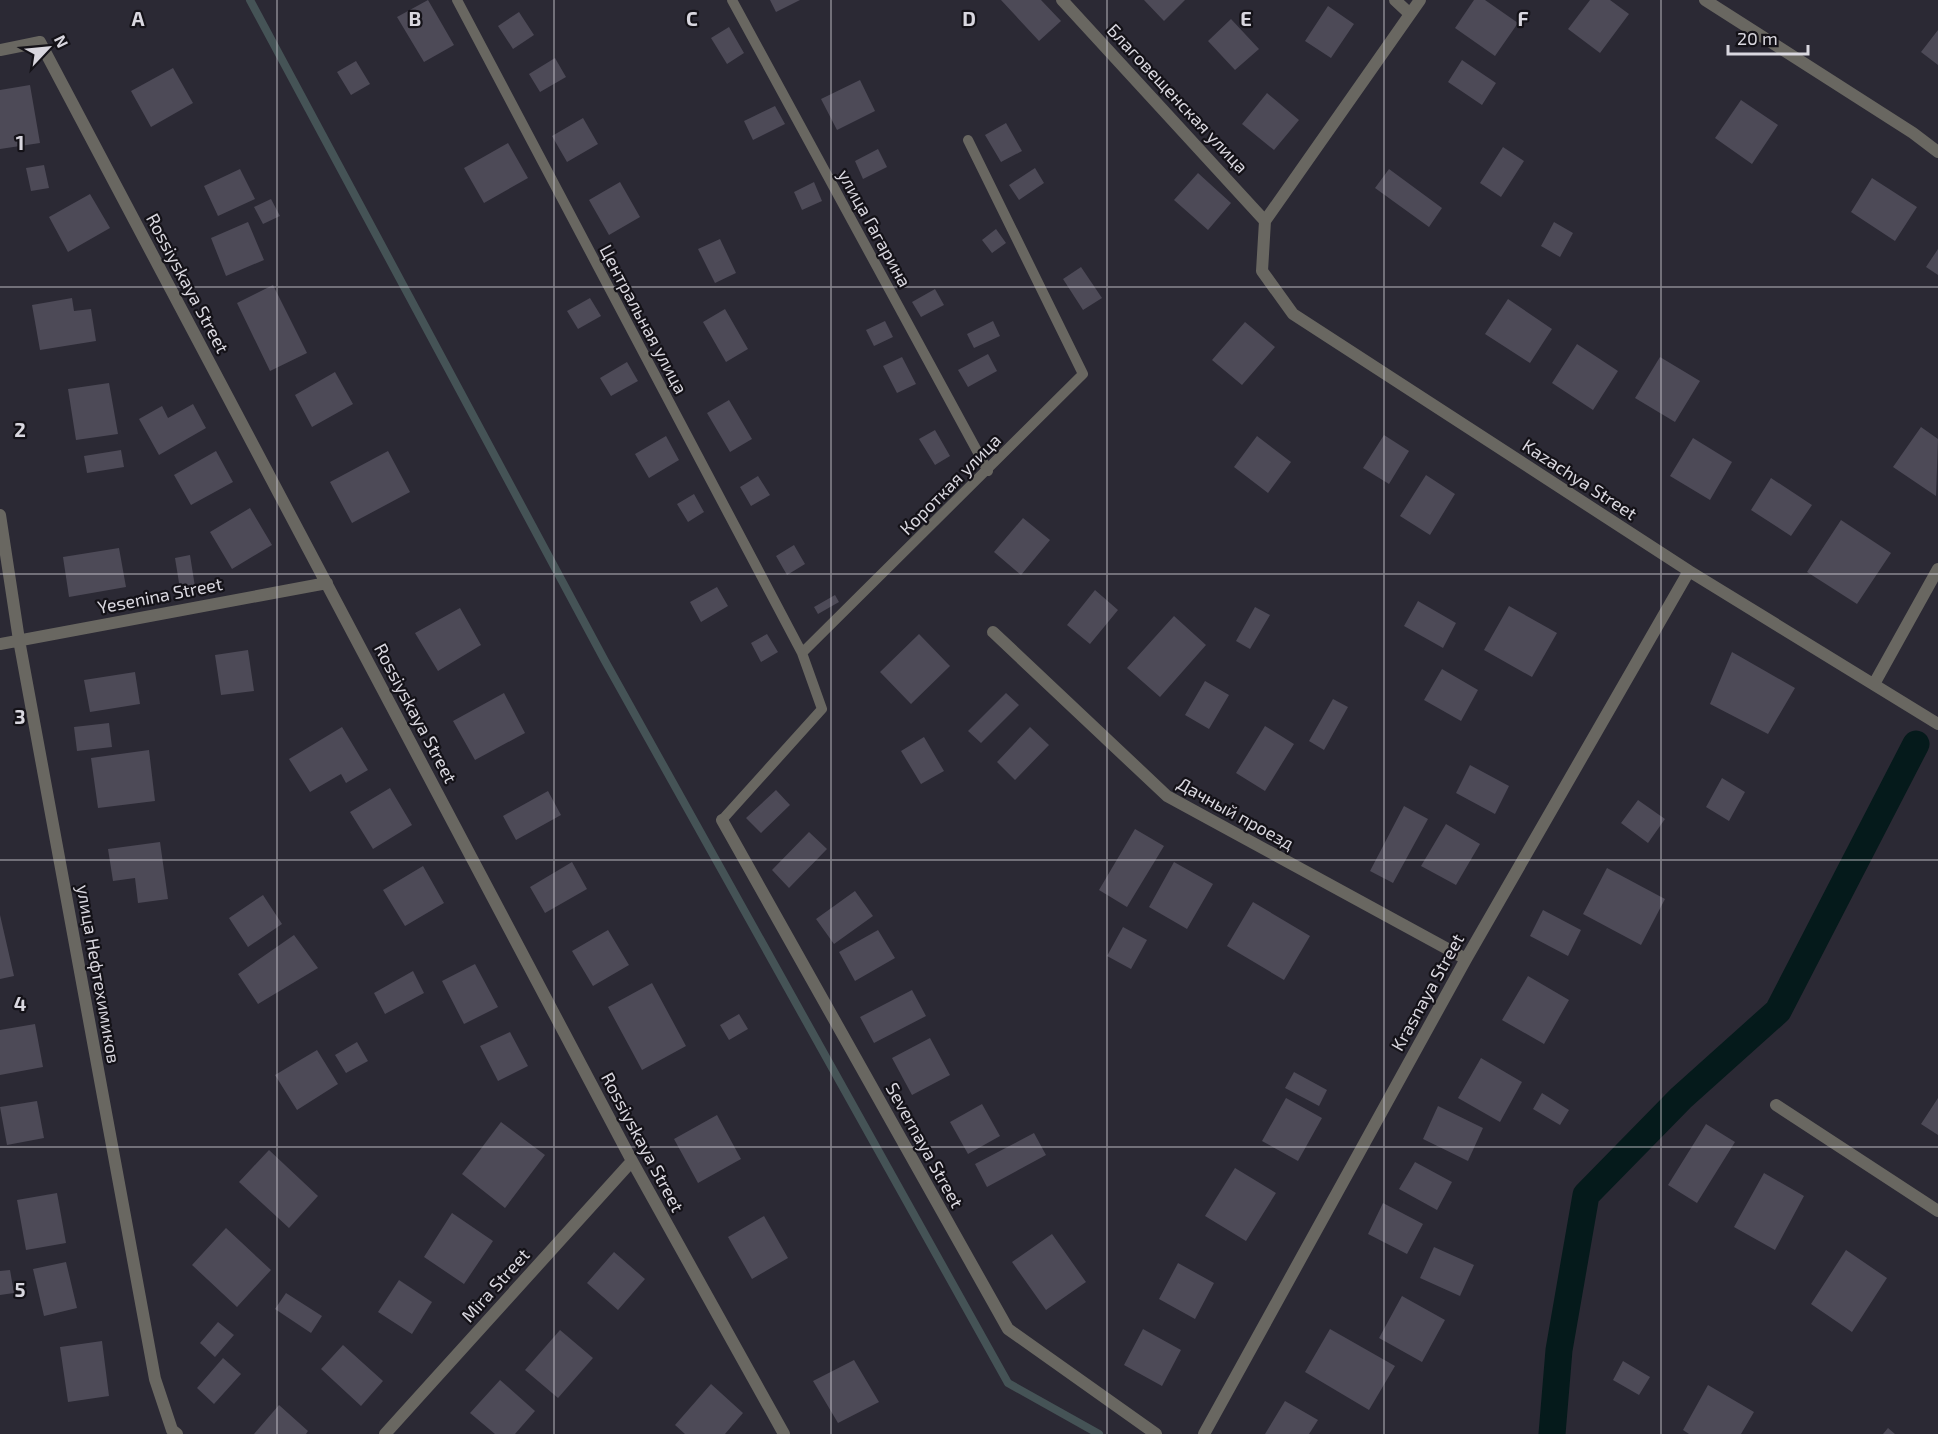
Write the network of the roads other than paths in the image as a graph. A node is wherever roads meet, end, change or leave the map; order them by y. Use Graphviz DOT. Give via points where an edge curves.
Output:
graph roads {
  1 [pos="457,0"];
  2 [pos="732,0"];
  3 [pos="1062,0"];
  4 [pos="1395,0"];
  5 [pos="1420,0"];
  6 [pos="1705,0"];
  7 [pos="1410,14"];
  8 [pos="0,50"];
  9 [pos="968,140"];
  10 [pos="1938,152"];
  11 [pos="1265,221"];
  12 [pos="988,471"];
  13 [pos="0,515"];
  14 [pos="1938,568"];
  15 [pos="1689,571"];
  16 [pos="327,583"];
  17 [pos="993,632"];
  18 [pos="19,640"];
  19 [pos="0,644"];
  20 [pos="802,652"];
  21 [pos="1874,684"];
  22 [pos="1938,724"];
  23 [pos="722,820"];
  24 [pos="1466,959"];
  25 [pos="1776,1106"];
  26 [pos="632,1161"];
  27 [pos="1938,1211"];
  28 [pos="177,1434"];
  29 [pos="385,1434"];
  30 [pos="784,1434"];
  31 [pos="1156,1434"];
  32 [pos="1204,1434"];
  1 -- 20 [label="lane, Центральная улица"];
  2 -- 12 [label="lane, улица Гагарина"];
  3 -- 11 [label="street, Благовещенская улица"];
  4 -- 7 [label="street"];
  5 -- 7 [label="street"];
  6 -- 10 [label="street"];
  7 -- 11 [label="street"];
  8 -- 16 [label="street, Rossiyskaya Street" via="40,42"];
  9 -- 12 [label="lane, Короткая улица" via="1083,374"];
  11 -- 15 [label="street, Kazachya Street" via="1262,271 1293,314"];
  12 -- 20 [label="lane, Короткая улица"];
  13 -- 18 [label="street, улица Нефтехимиков"];
  14 -- 21 [label="street"];
  15 -- 21 [label="street, Kazachya Street"];
  15 -- 24 [label="street, Krasnaya Street"];
  16 -- 18 [label="street, Yesenina Street"];
  16 -- 26 [label="street, Rossiyskaya Street"];
  17 -- 24 [label="street, Дачный проезд" via="1167,796"];
  18 -- 19 [label="street, Yesenina Street"];
  18 -- 28 [label="street, улица Нефтехимиков" via="154,1379 172,1430"];
  20 -- 23 [label="lane" via="822,709"];
  21 -- 22 [label="street, Kazachya Street"];
  23 -- 31 [label="street, Severnaya Street" via="1008,1329"];
  24 -- 32 [label="street, Krasnaya Street"];
  25 -- 27 [label="street"];
  26 -- 29 [label="street, Mira Street"];
  26 -- 30 [label="street, Rossiyskaya Street"];
}
